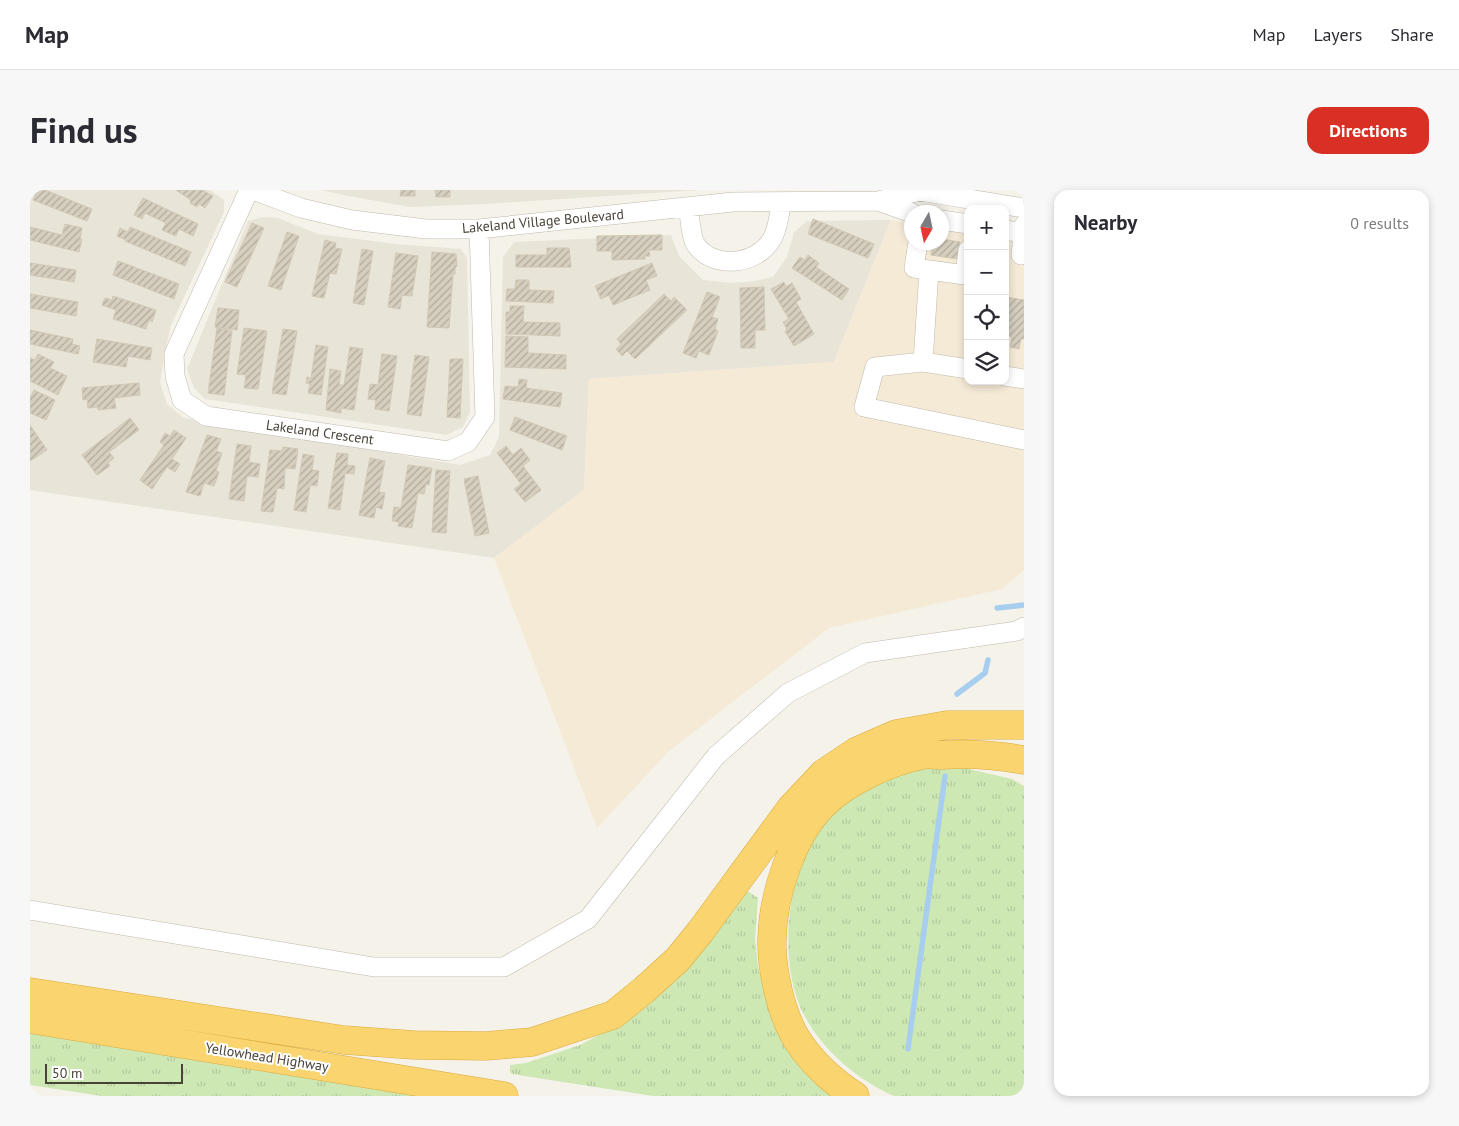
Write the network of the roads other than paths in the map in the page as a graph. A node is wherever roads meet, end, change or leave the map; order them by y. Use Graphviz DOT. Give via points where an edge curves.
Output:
graph roads {
  1 [pos="251,190"];
  2 [pos="733,196"];
  3 [pos="878,201"];
  4 [pos="782,202"];
  5 [pos="688,207"];
  6 [pos="1024,208"];
  7 [pos="904,210"];
  8 [pos="949,221"];
  9 [pos="964,223"];
  10 [pos="1024,225"];
  11 [pos="479,229"];
  12 [pos="1009,231"];
  13 [pos="1024,233"];
  14 [pos="917,250"];
  15 [pos="1017,254"];
  16 [pos="929,270"];
  17 [pos="964,275"];
  18 [pos="923,362"];
  19 [pos="964,368"];
  20 [pos="1009,377"];
  21 [pos="1024,379"];
  22 [pos="1024,440"];
  23 [pos="1024,627"];
  24 [pos="1024,725"];
  25 [pos="972,726"];
  26 [pos="1023,754"];
  27 [pos="30,910"];
  28 [pos="30,992"];
  29 [pos="30,1019"];
  30 [pos="504,1096"];
  31 [pos="855,1096"];
  1 -- 11 [label="street, Lakeland Village Boulevard" via="301,208 352,220 426,228"];
  1 -- 11 [label="street, Lakeland Crescent" via="174,354 175,376 182,400 206,416 448,451 468,442 485,417"];
  2 -- 4 [label="street, Lakeland Village Boulevard"];
  2 -- 5 [label="street, Lakeland Village Boulevard"];
  3 -- 4 [label="street, Lakeland Village Boulevard"];
  3 -- 6 [label="street, Lakeland Village Boulevard" via="920,191"];
  3 -- 7 [label="street, Lakeland Village Boulevard"];
  4 -- 5 [label="street" via="773,238 764,249 751,258 728,262 708,257 694,243"];
  5 -- 11 [label="street, Lakeland Village Boulevard"];
  8 -- 9 [label="street"];
  10 -- 13 [label="street"];
  12 -- 13 [label="street"];
  13 -- 15 [label="street"];
  14 -- 16 [label="street" via="914,268"];
  16 -- 17 [label="street"];
  16 -- 18 [label="street"];
  18 -- 19 [label="street"];
  18 -- 22 [label="street" via="875,368 864,407"];
  20 -- 21 [label="street"];
  23 -- 27 [label="street" via="865,653 788,693 716,756 588,920 504,967 374,967"];
  24 -- 25 [label="highway"];
  25 -- 26 [label="highway"];
  25 -- 28 [label="highway" via="947,725 896,734 857,751 824,773 791,808 678,959 613,1015 532,1042 486,1046 344,1040"];
  26 -- 31 [label="highway" via="922,755 879,769 846,787 824,804 799,836 775,909 772,940 775,978 796,1038 819,1068"];
  29 -- 30 [label="highway, Yellowhead Highway"];
}
